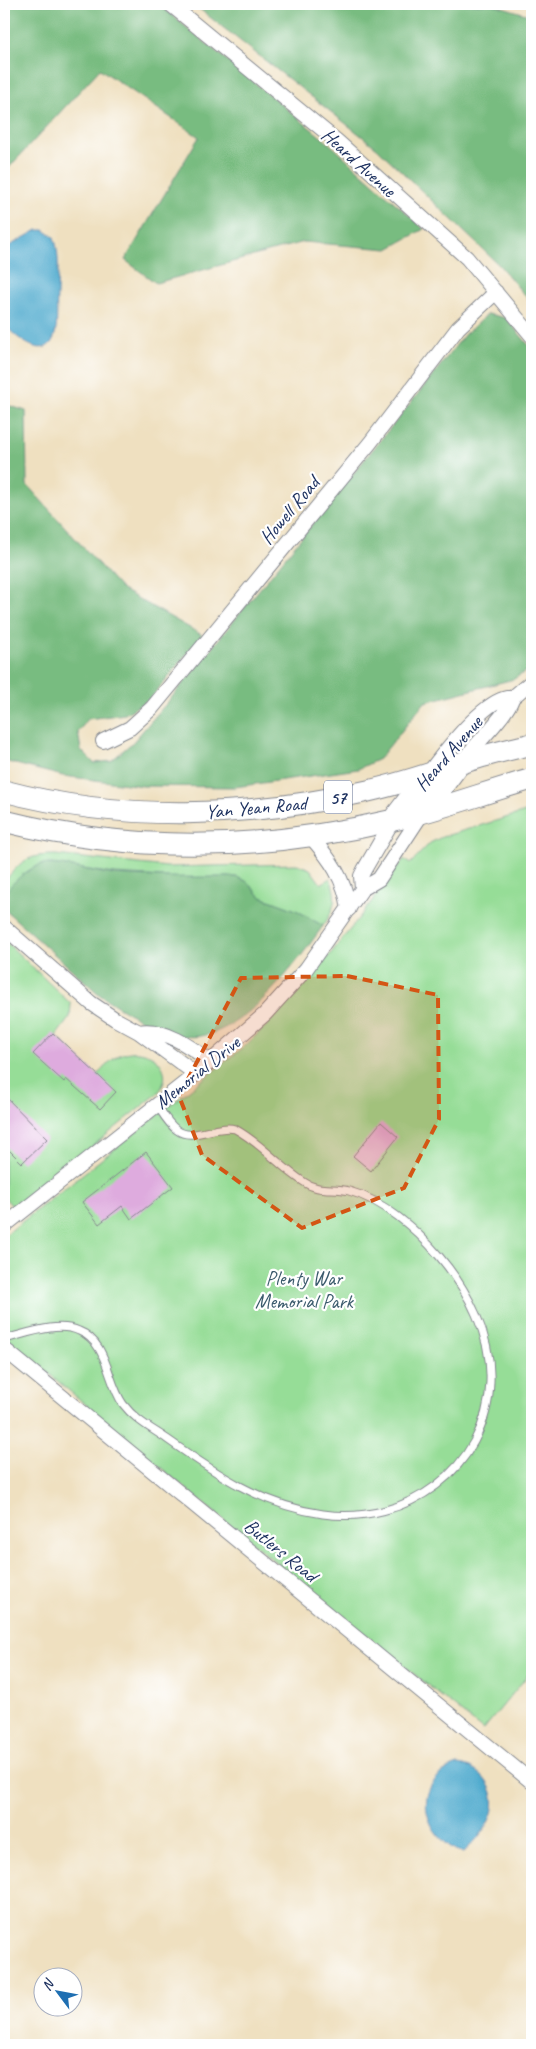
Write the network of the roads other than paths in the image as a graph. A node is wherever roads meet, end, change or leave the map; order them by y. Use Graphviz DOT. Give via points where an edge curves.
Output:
graph roads {
  1 [pos="170,4"];
  2 [pos="496,292"];
  3 [pos="532,336"];
  4 [pos="532,681"];
  5 [pos="512,698"];
  6 [pos="103,742"];
  7 [pos="532,744"];
  8 [pos="460,763"];
  9 [pos="426,776"];
  10 [pos="532,779"];
  11 [pos="4,791"];
  12 [pos="423,812"];
  13 [pos="393,820"];
  14 [pos="4,821"];
  15 [pos="311,837"];
  16 [pos="362,890"];
  17 [pos="349,909"];
  18 [pos="4,926"];
  19 [pos="140,1032"];
  20 [pos="211,1062"];
  21 [pos="196,1074"];
  22 [pos="157,1105"];
  23 [pos="4,1226"];
  24 [pos="4,1339"];
  25 [pos="4,1349"];
  26 [pos="532,1782"];
  1 -- 2 [label="street, Heard Avenue" via="338,142 467,258"];
  2 -- 3 [label="street, Heard Avenue"];
  2 -- 6 [label="street, Howell Road" via="458,328 370,443 152,708 130,728"];
  4 -- 5 [label="street, Heard Avenue"];
  5 -- 8 [label="street, Heard Avenue" via="504,714"];
  5 -- 9 [label="street, Heard Avenue" via="506,697 494,703 449,747"];
  7 -- 8 [label="main road, Yan Yean Road / 57"];
  8 -- 9 [label="main road, Yan Yean Road / 57"];
  8 -- 12 [label="main road, Memorial Drive"];
  9 -- 11 [label="main road, Yan Yean Road / 57" via="322,801 215,813 113,809"];
  9 -- 13 [label="main road, Heard Avenue"];
  10 -- 12 [label="main road, Yan Yean Road / 57"];
  12 -- 13 [label="main road, Yan Yean Road / 57"];
  12 -- 16 [label="street, Memorial Drive" via="379,879"];
  13 -- 15 [label="main road, Yan Yean Road / 57"];
  13 -- 16 [label="street, Memorial Drive" via="361,876"];
  14 -- 15 [label="main road, Yan Yean Road / 57" via="73,836 141,843 217,846"];
  15 -- 17 [label="street" via="326,853 345,886"];
  16 -- 17 [label="street, Memorial Drive"];
  17 -- 20 [label="street, Memorial Drive" via="285,994"];
  18 -- 19 [label="street" via="76,992 115,1020"];
  19 -- 20 [label="street" via="156,1032 192,1048"];
  19 -- 21 [label="street"];
  20 -- 21 [label="street, Memorial Drive"];
  21 -- 22 [label="street, Memorial Drive"];
  22 -- 23 [label="street, Memorial Drive"];
  22 -- 24 [label="lane" via="170,1124 182,1133 227,1127 304,1183 350,1191 364,1197 400,1219 439,1256 471,1305 483,1332 488,1355 490,1381 486,1409 469,1451 441,1484 396,1508 355,1516 300,1510 240,1486 141,1422 120,1400 97,1346 80,1331 54,1328"];
  25 -- 26 [label="street, Butlers Road"];
}
